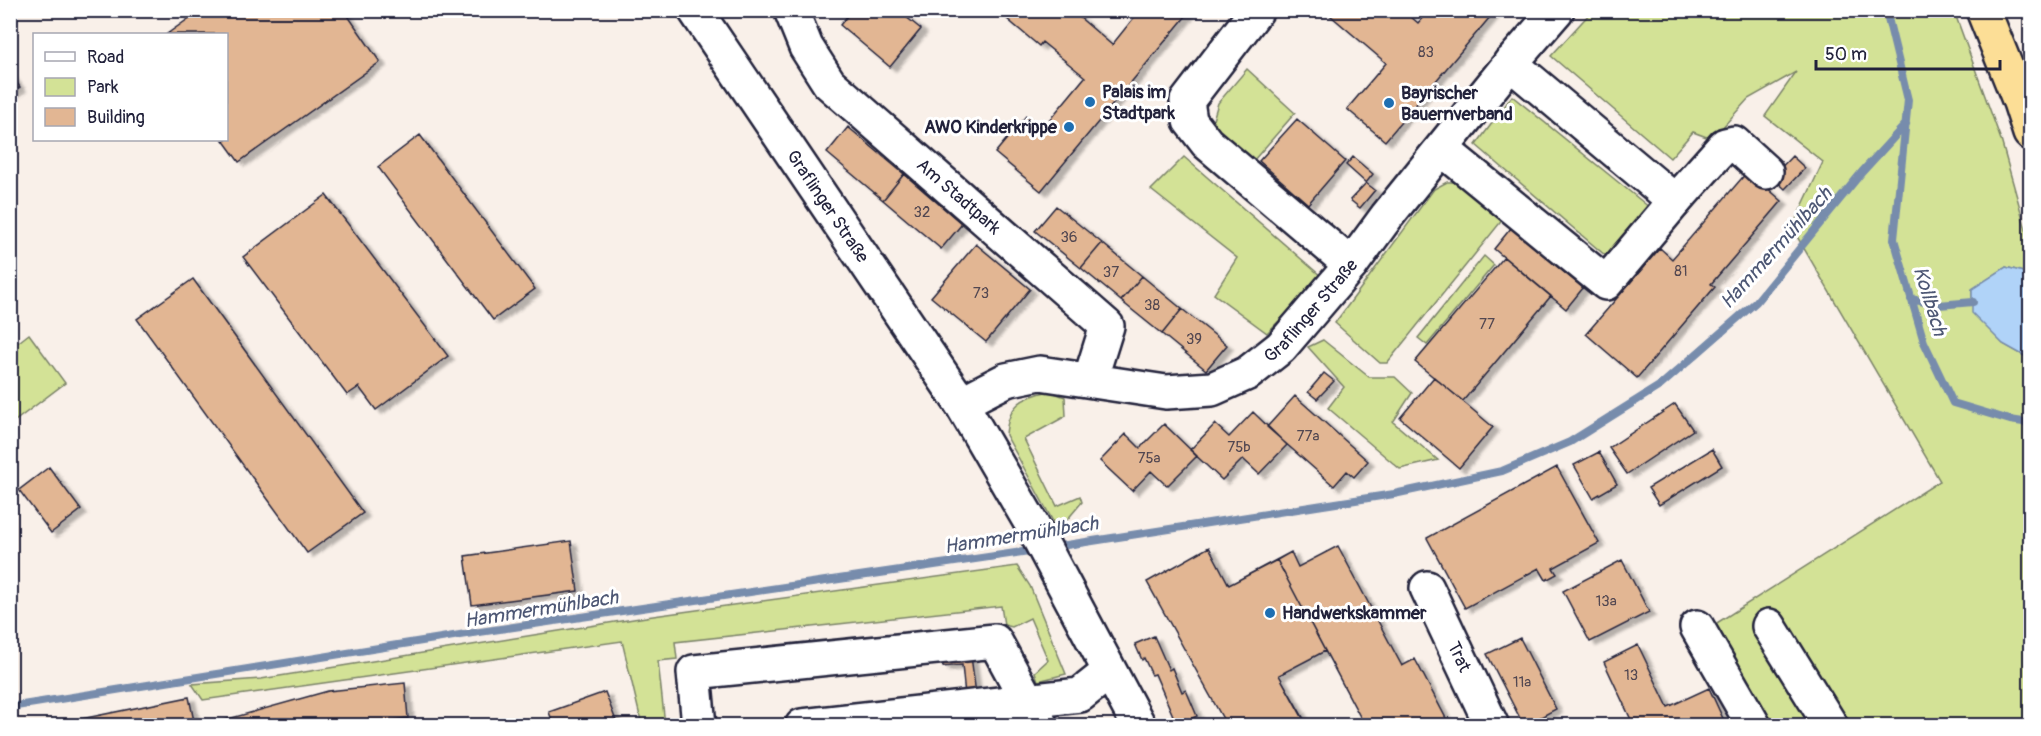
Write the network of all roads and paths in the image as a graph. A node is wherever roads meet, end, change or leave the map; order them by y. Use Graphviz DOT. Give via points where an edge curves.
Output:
graph roads {
  1 [pos="695,10"];
  2 [pos="791,10"];
  3 [pos="1257,10"];
  4 [pos="1557,10"];
  5 [pos="1983,10"];
  6 [pos="1510,63"];
  7 [pos="2031,133"];
  8 [pos="1442,149"];
  9 [pos="1766,172"];
  10 [pos="1675,201"];
  11 [pos="1351,265"];
  12 [pos="1090,380"];
  13 [pos="961,403"];
  14 [pos="1427,588"];
  15 [pos="1769,626"];
  16 [pos="1697,627"];
  17 [pos="1109,672"];
  18 [pos="1034,713"];
  19 [pos="699,726"];
  20 [pos="802,726"];
  21 [pos="1139,726"];
  22 [pos="1492,726"];
  23 [pos="1754,726"];
  24 [pos="1831,726"];
  1 -- 13 [label="street, Graflinger Straße"];
  2 -- 12 [label="street, Am Stadtpark" via="806,47 829,83 1107,327"];
  3 -- 11 [label="street" via="1187,101 1190,121 1207,143"];
  4 -- 6 [label="street, Graflinger Straße"];
  5 -- 7 [label="highway"];
  6 -- 8 [label="street, Graflinger Straße"];
  6 -- 10 [label="street"];
  8 -- 10 [label="street" via="1606,283"];
  8 -- 11 [label="street, Graflinger Straße"];
  9 -- 10 [label="street" via="1734,143 1725,145"];
  11 -- 12 [label="street, Graflinger Straße" via="1281,347 1248,374 1212,389 1166,392"];
  12 -- 13 [label="street, Graflinger Straße" via="1040,373 1006,380"];
  13 -- 17 [label="street, Graflinger Straße" via="1031,524"];
  14 -- 22 [label="street, Trat"];
  15 -- 24 [label="street"];
  16 -- 23 [label="street"];
  17 -- 18 [label="street" via="1080,695"];
  17 -- 21 [label="street, Graflinger Straße"];
  18 -- 19 [label="street" via="995,641 694,672"];
  18 -- 20 [label="street"];
}
